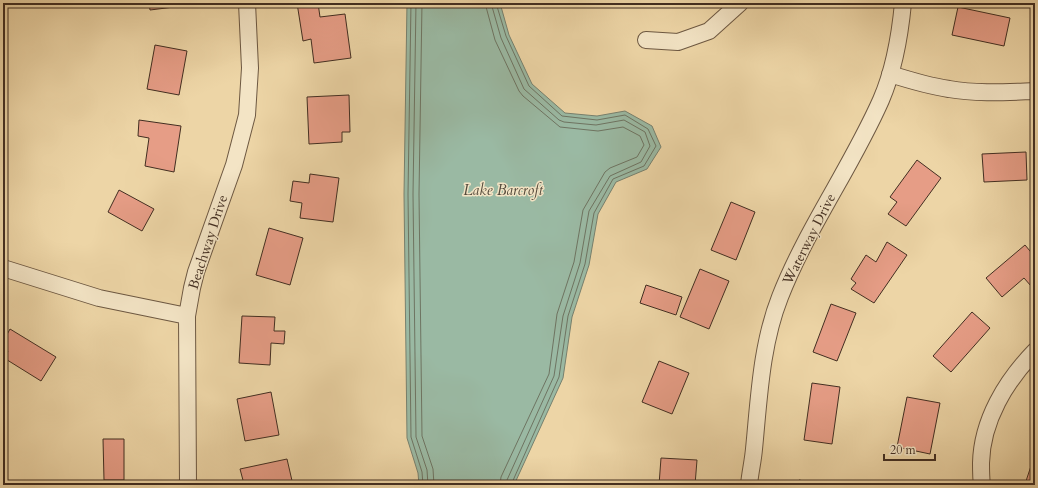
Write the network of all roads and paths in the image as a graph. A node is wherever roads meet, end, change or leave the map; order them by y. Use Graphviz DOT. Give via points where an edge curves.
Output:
graph roads {
  1 [pos="247,3"];
  2 [pos="740,3"];
  3 [pos="903,3"];
  4 [pos="646,40"];
  5 [pos="890,74"];
  6 [pos="1035,91"];
  7 [pos="3,268"];
  8 [pos="187,316"];
  9 [pos="1035,351"];
  10 [pos="188,485"];
  11 [pos="748,485"];
  12 [pos="982,485"];
  1 -- 8 [label="street, Beachway Drive" via="250,68 247,115 234,165 196,272"];
  2 -- 4 [label="street" via="709,31 678,42"];
  3 -- 5 [label="street, Waterway Drive"];
  5 -- 6 [label="street" via="951,90"];
  5 -- 11 [label="street, Waterway Drive" via="868,126 793,266 779,299 767,339"];
  7 -- 8 [label="street" via="99,298"];
  8 -- 10 [label="street, Beachway Drive"];
  9 -- 12 [label="street" via="1005,388 993,412 984,439"];
}
